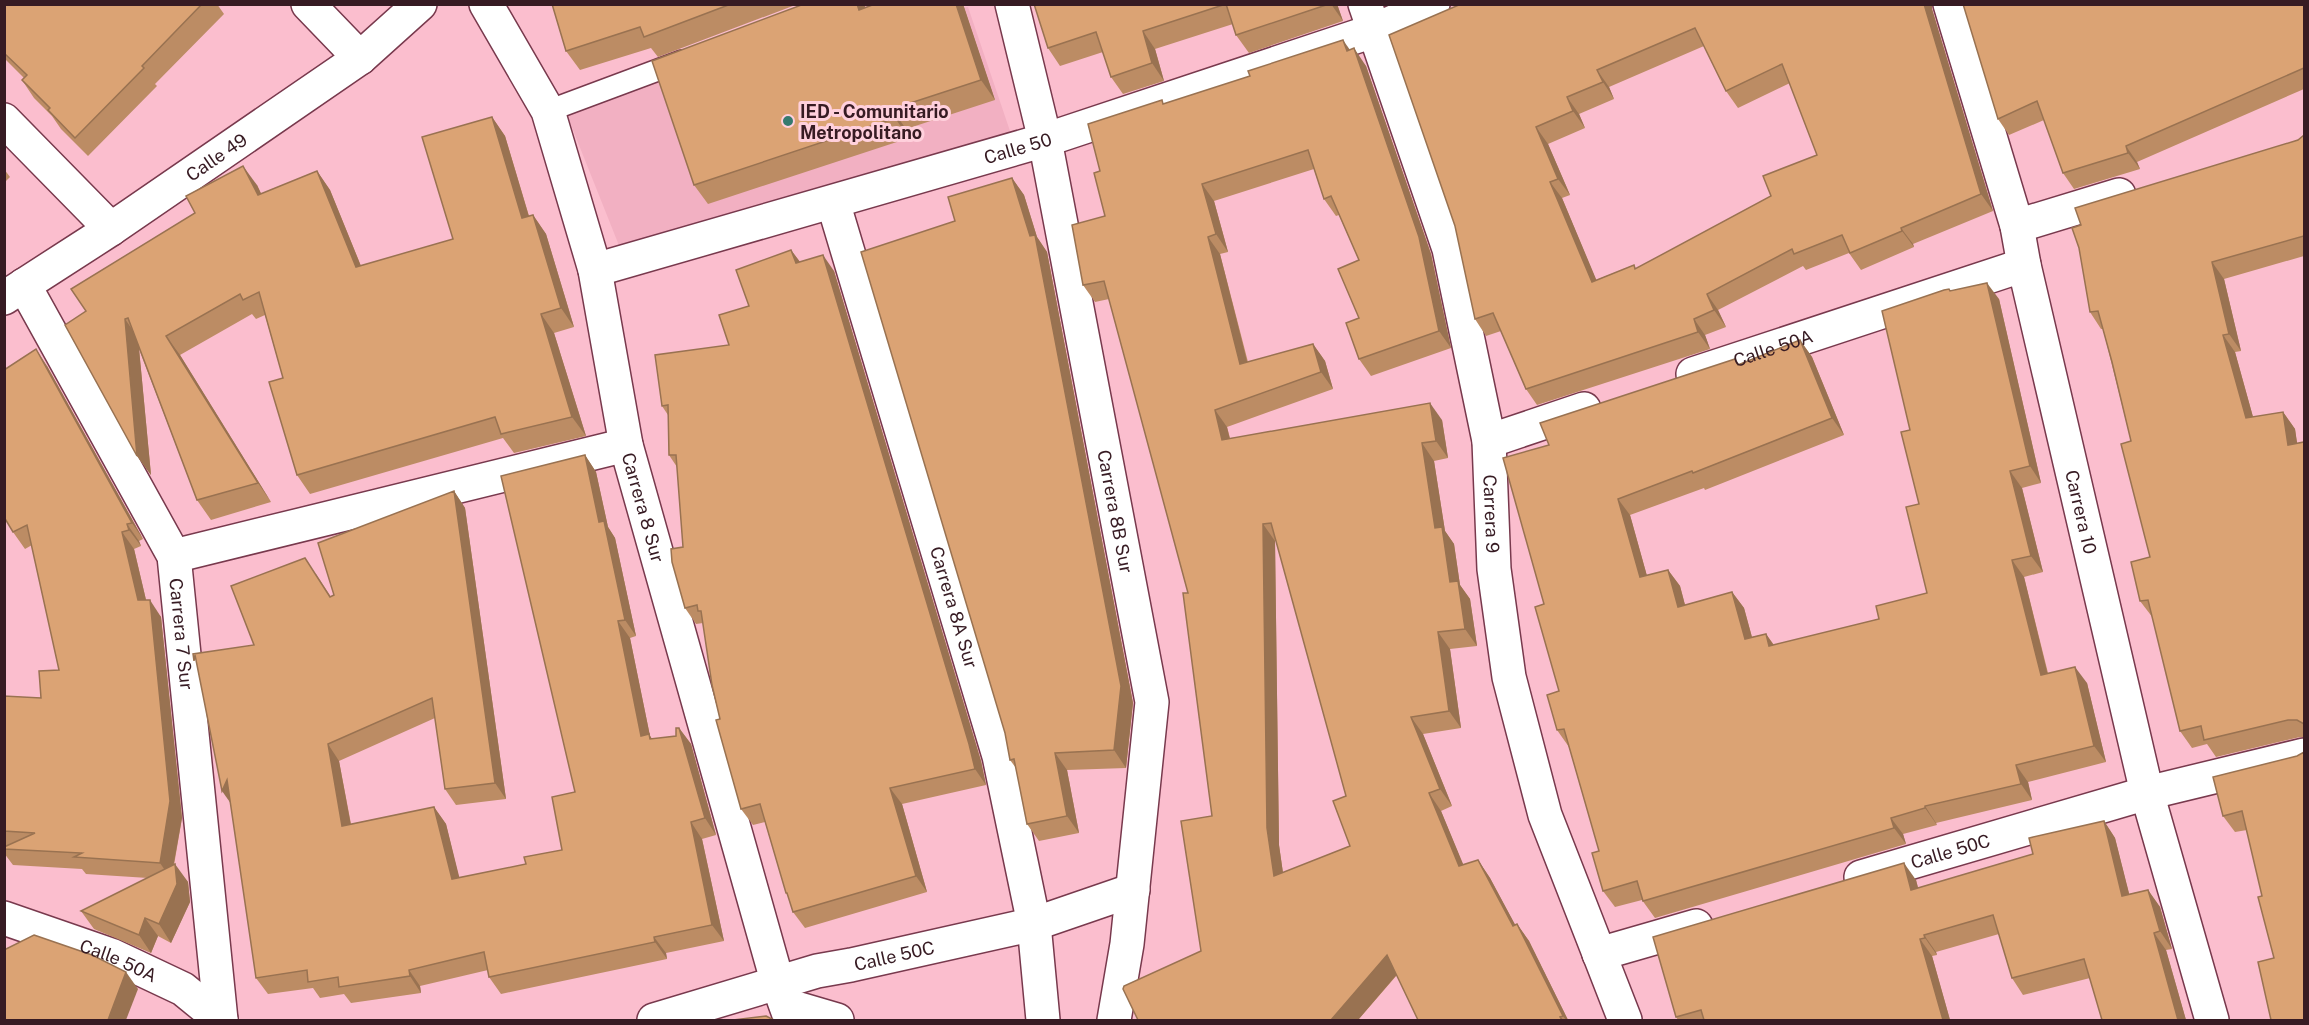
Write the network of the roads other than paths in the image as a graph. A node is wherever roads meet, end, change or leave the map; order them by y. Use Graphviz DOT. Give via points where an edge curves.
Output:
graph roads {
  1 [pos="308,4"];
  2 [pos="420,4"];
  3 [pos="486,4"];
  4 [pos="1012,4"];
  5 [pos="1433,4"];
  6 [pos="1950,4"];
  7 [pos="1369,18"];
  8 [pos="703,54"];
  9 [pos="360,58"];
  10 [pos="548,111"];
  11 [pos="4,120"];
  12 [pos="1045,140"];
  13 [pos="2144,188"];
  14 [pos="833,202"];
  15 [pos="2018,226"];
  16 [pos="111,228"];
  17 [pos="2024,265"];
  18 [pos="595,270"];
  19 [pos="14,292"];
  20 [pos="1659,385"];
  21 [pos="1614,399"];
  22 [pos="1489,441"];
  23 [pos="626,445"];
  24 [pos="174,556"];
  25 [pos="2304,755"];
  26 [pos="2147,793"];
  27 [pos="1827,887"];
  28 [pos="1133,890"];
  29 [pos="1725,917"];
  30 [pos="4,918"];
  31 [pos="1034,924"];
  32 [pos="1599,954"];
  33 [pos="785,1003"];
  34 [pos="221,1020"];
  35 [pos="654,1020"];
  36 [pos="837,1020"];
  37 [pos="1043,1020"];
  38 [pos="1114,1020"];
  39 [pos="1625,1020"];
  40 [pos="2212,1020"];
  1 -- 9 [label="street"];
  2 -- 9 [label="street, Calle 49"];
  3 -- 10 [label="street, Carrera 8 Sur"];
  4 -- 12 [label="street, Carrera 8B Sur"];
  5 -- 7 [label="street, Calle 50"];
  6 -- 15 [label="street, Carrera 10"];
  7 -- 12 [label="street, Calle 50"];
  7 -- 22 [label="street, Carrera 9" via="1449,249"];
  8 -- 10 [label="lane"];
  9 -- 16 [label="street, Calle 49"];
  10 -- 18 [label="street, Carrera 8 Sur"];
  11 -- 16 [label="street"];
  12 -- 14 [label="street, Calle 50"];
  12 -- 28 [label="street, Carrera 8B Sur" via="1152,702"];
  13 -- 15 [label="street"];
  14 -- 18 [label="street, Calle 50"];
  14 -- 31 [label="street, Carrera 8A Sur" via="999,756"];
  15 -- 17 [label="street, Carrera 10"];
  16 -- 19 [label="street, Calle 49"];
  17 -- 20 [label="street, Calle 50A"];
  17 -- 26 [label="street, Carrera 10"];
  18 -- 23 [label="street, Carrera 8 Sur"];
  19 -- 24 [label="street, Carrera 7 Sur"];
  21 -- 22 [label="street"];
  22 -- 32 [label="street, Carrera 9" via="1494,569 1509,676 1545,815"];
  23 -- 24 [label="street"];
  23 -- 33 [label="street, Carrera 8 Sur"];
  24 -- 34 [label="street, Carrera 7 Sur"];
  25 -- 26 [label="street, Calle 50C"];
  26 -- 27 [label="street, Calle 50C"];
  26 -- 40 [label="street, Carrera 10"];
  28 -- 31 [label="street, Calle 50C"];
  28 -- 38 [label="street, Carrera 8B Sur"];
  29 -- 32 [label="street"];
  30 -- 34 [label="street, Calle 50A" via="111,955 173,984"];
  31 -- 33 [label="street, Calle 50C" via="817,971"];
  31 -- 37 [label="street, Carrera 8A Sur"];
  32 -- 39 [label="street, Carrera 9"];
  33 -- 35 [label="street, Calle 50C"];
  33 -- 36 [label="street"];
}
